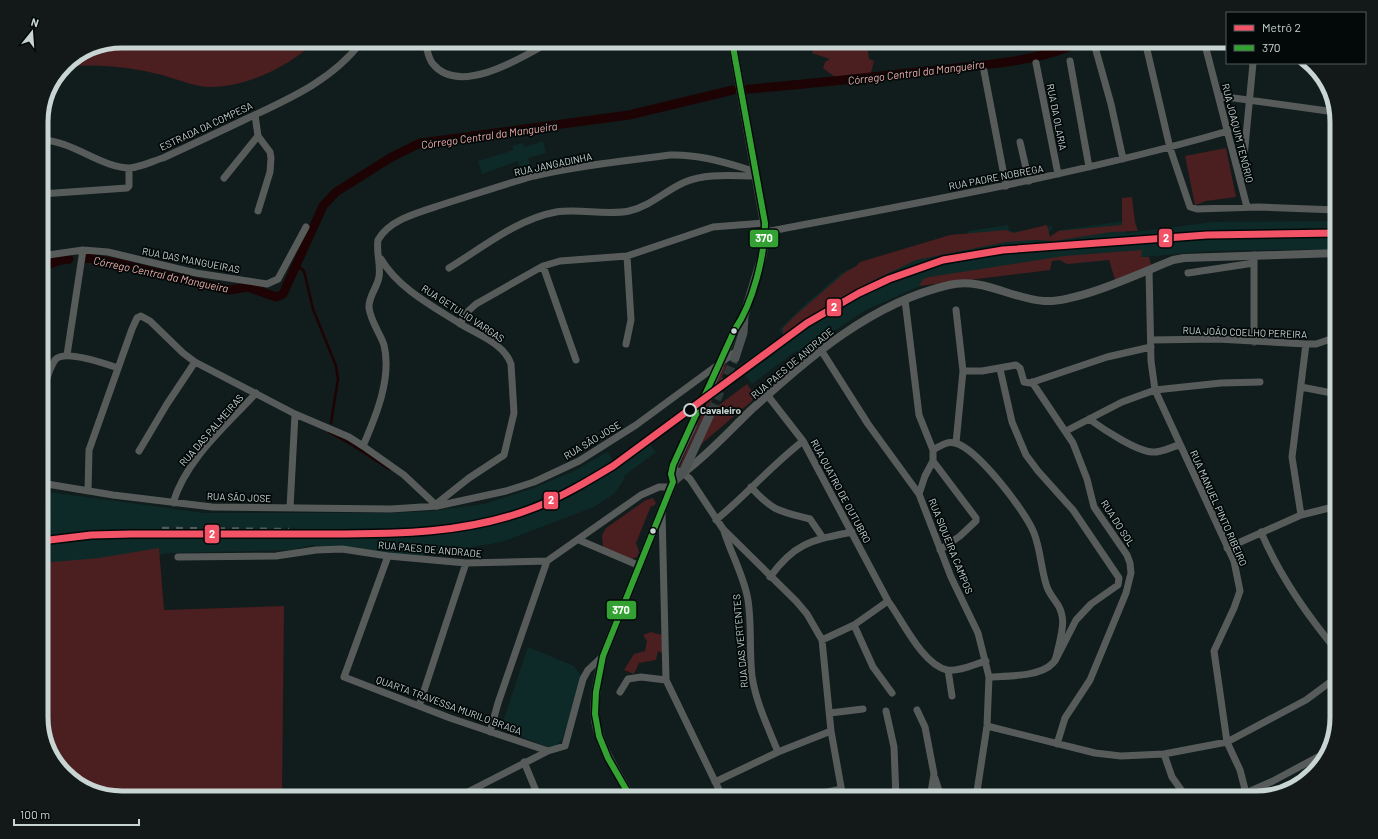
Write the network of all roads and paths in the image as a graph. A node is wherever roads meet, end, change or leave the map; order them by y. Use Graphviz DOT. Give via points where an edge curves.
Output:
graph roads {
  1 [pos="357,48"];
  2 [pos="427,48"];
  3 [pos="537,48"];
  4 [pos="733,48"];
  5 [pos="1095,48"];
  6 [pos="1147,48"];
  7 [pos="1206,48"];
  8 [pos="1070,61"];
  9 [pos="1036,63"];
  10 [pos="1253,64"];
  11 [pos="984,71"];
  12 [pos="1219,96"];
  13 [pos="1249,100"];
  14 [pos="1329,111"];
  15 [pos="255,115"];
  16 [pos="1228,131"];
  17 [pos="258,136"];
  18 [pos="48,141"];
  19 [pos="1020,142"];
  20 [pos="1170,148"];
  21 [pos="1123,159"];
  22 [pos="1089,167"];
  23 [pos="130,168"];
  24 [pos="754,173"];
  25 [pos="1058,174"];
  26 [pos="224,178"];
  27 [pos="1029,181"];
  28 [pos="1241,184"];
  29 [pos="1006,186"];
  30 [pos="48,194"];
  31 [pos="1247,207"];
  32 [pos="1330,210"];
  33 [pos="258,211"];
  34 [pos="306,227"];
  35 [pos="765,227"];
  36 [pos="83,250"];
  37 [pos="379,254"];
  38 [pos="1330,254"];
  39 [pos="48,255"];
  40 [pos="627,256"];
  41 [pos="1254,259"];
  42 [pos="544,266"];
  43 [pos="449,268"];
  44 [pos="1148,270"];
  45 [pos="1188,273"];
  46 [pos="905,300"];
  47 [pos="956,310"];
  48 [pos="744,316"];
  49 [pos="460,324"];
  50 [pos="1330,339"];
  51 [pos="1254,342"];
  52 [pos="1151,343"];
  53 [pos="626,344"];
  54 [pos="1306,344"];
  55 [pos="822,350"];
  56 [pos="737,354"];
  57 [pos="67,355"];
  58 [pos="576,360"];
  59 [pos="722,361"];
  60 [pos="195,362"];
  61 [pos="118,368"];
  62 [pos="1000,369"];
  63 [pos="963,371"];
  64 [pos="48,379"];
  65 [pos="1032,382"];
  66 [pos="1260,382"];
  67 [pos="1301,387"];
  68 [pos="709,389"];
  69 [pos="1155,390"];
  70 [pos="256,393"];
  71 [pos="1330,393"];
  72 [pos="768,396"];
  73 [pos="711,412"];
  74 [pos="295,414"];
  75 [pos="1090,419"];
  76 [pos="692,426"];
  77 [pos="1066,432"];
  78 [pos="803,441"];
  79 [pos="956,443"];
  80 [pos="1179,445"];
  81 [pos="363,446"];
  82 [pos="933,450"];
  83 [pos="139,451"];
  84 [pos="933,461"];
  85 [pos="672,469"];
  86 [pos="683,472"];
  87 [pos="48,484"];
  88 [pos="672,485"];
  89 [pos="751,487"];
  90 [pos="88,491"];
  91 [pos="919,494"];
  92 [pos="173,503"];
  93 [pos="436,505"];
  94 [pos="290,508"];
  95 [pos="1330,508"];
  96 [pos="662,510"];
  97 [pos="1301,515"];
  98 [pos="716,520"];
  99 [pos="723,529"];
  100 [pos="852,532"];
  101 [pos="1261,532"];
  102 [pos="823,538"];
  103 [pos="579,540"];
  104 [pos="1228,548"];
  105 [pos="940,550"];
  106 [pos="388,556"];
  107 [pos="178,557"];
  108 [pos="547,561"];
  109 [pos="466,563"];
  110 [pos="640,566"];
  111 [pos="770,577"];
  112 [pos="888,601"];
  113 [pos="854,625"];
  114 [pos="822,640"];
  115 [pos="1330,643"];
  116 [pos="603,656"];
  117 [pos="986,661"];
  118 [pos="1055,661"];
  119 [pos="948,670"];
  120 [pos="989,677"];
  121 [pos="666,680"];
  122 [pos="1330,682"];
  123 [pos="620,692"];
  124 [pos="892,692"];
  125 [pos="952,696"];
  126 [pos="419,706"];
  127 [pos="863,708"];
  128 [pos="917,710"];
  129 [pos="886,711"];
  130 [pos="830,713"];
  131 [pos="987,726"];
  132 [pos="831,731"];
  133 [pos="490,732"];
  134 [pos="1227,742"];
  135 [pos="1057,744"];
  136 [pos="548,751"];
  137 [pos="778,752"];
  138 [pos="1164,754"];
  139 [pos="1318,757"];
  140 [pos="524,762"];
  141 [pos="934,774"];
  142 [pos="715,782"];
  143 [pos="842,789"];
  144 [pos="471,791"];
  145 [pos="536,791"];
  146 [pos="627,791"];
  147 [pos="720,791"];
  148 [pos="833,791"];
  149 [pos="896,791"];
  150 [pos="931,791"];
  151 [pos="939,791"];
  152 [pos="977,791"];
  153 [pos="1182,791"];
  154 [pos="1245,791"];
  155 [pos="1254,791"];
  1 -- 15 [label="street, ESTRADA DA COMPESA" via="322,80"];
  2 -- 3 [label="street" via="432,63 440,71 467,76 496,69"];
  4 -- 24 [label="main road"];
  5 -- 21 [label="street"];
  6 -- 20 [label="street"];
  7 -- 12 [label="street, RUA JOAQUIM TENÓRIO"];
  8 -- 22 [label="street"];
  9 -- 25 [label="street, RUA DA OLARIA"];
  10 -- 13 [label="street"];
  11 -- 29 [label="street"];
  12 -- 13 [label="street"];
  12 -- 16 [label="street, RUA JOAQUIM TENÓRIO"];
  13 -- 14 [label="street"];
  13 -- 28 [label="street"];
  15 -- 17 [label="street"];
  15 -- 23 [label="street, ESTRADA DA COMPESA" via="163,158"];
  16 -- 20 [label="street, RUA PADRE NOBREGA"];
  16 -- 28 [label="street, RUA JOAQUIM TENÓRIO"];
  17 -- 26 [label="street"];
  17 -- 33 [label="street" via="270,152 271,158 270,172"];
  18 -- 23 [label="street" via="65,144 104,161"];
  19 -- 27 [label="street"];
  20 -- 21 [label="street, RUA PADRE NOBREGA"];
  20 -- 31 [label="street" via="1190,207"];
  21 -- 22 [label="street, RUA PADRE NOBREGA"];
  22 -- 25 [label="street, RUA PADRE NOBREGA"];
  23 -- 30 [label="street" via="127,188"];
  24 -- 35 [label="main road"];
  24 -- 37 [label="street, RUA JANGADINHA" via="686,154 542,174 408,217 381,235 378,240"];
  24 -- 43 [label="street" via="688,181 644,207 628,211 573,211 540,216 512,229"];
  25 -- 27 [label="street, RUA PADRE NOBREGA"];
  27 -- 29 [label="street, RUA PADRE NOBREGA"];
  28 -- 31 [label="street, RUA JOAQUIM TENÓRIO"];
  29 -- 35 [label="street, RUA PADRE NOBREGA"];
  31 -- 32 [label="street"];
  34 -- 36 [label="street, RUA DAS MANGUEIRAS" via="278,279 267,284 196,273 108,252"];
  35 -- 40 [label="street, RUA PADRE NOBREGA" via="713,227"];
  35 -- 48 [label="main road" via="762,257"];
  36 -- 39 [label="street, RUA DAS MANGUEIRAS"];
  36 -- 57 [label="street"];
  37 -- 49 [label="street, RUA GETULIO VARGAS" via="387,270 403,284"];
  37 -- 81 [label="street, RUA JANGADINHA" via="379,278 369,306 383,345 386,365 380,400"];
  38 -- 41 [label="street, RUA PAES DE ANDRADE"];
  40 -- 42 [label="street, RUA PADRE NOBREGA" via="560,262"];
  40 -- 53 [label="street" via="631,320"];
  41 -- 44 [label="street, RUA PAES DE ANDRADE" via="1184,258"];
  41 -- 45 [label="street"];
  41 -- 51 [label="street"];
  42 -- 49 [label="street, RUA PADRE NOBREGA" via="476,304"];
  42 -- 58 [label="street"];
  44 -- 46 [label="street, RUA PAES DE ANDRADE" via="1099,289 1057,300 1030,299 968,283 948,285"];
  44 -- 52 [label="street, RUA MANUEL PINTO RIBEIRO"];
  46 -- 55 [label="street, RUA PAES DE ANDRADE" via="855,325"];
  46 -- 82 [label="street" via="919,415"];
  47 -- 63 [label="street"];
  48 -- 56 [label="main road" via="743,333"];
  48 -- 59 [label="main road"];
  49 -- 93 [label="street, RUA GETULIO VARGAS" via="501,349 509,358 514,413 504,454"];
  50 -- 54 [label="street, RUA JOÃO COELHO PEREIRA"];
  51 -- 52 [label="street, RUA JOÃO COELHO PEREIRA" via="1217,339"];
  51 -- 54 [label="street, RUA JOÃO COELHO PEREIRA"];
  52 -- 65 [label="street, RUA JOÃO COELHO PEREIRA"];
  52 -- 69 [label="street, RUA MANUEL PINTO RIBEIRO"];
  54 -- 67 [label="street"];
  55 -- 72 [label="street, RUA PAES DE ANDRADE"];
  55 -- 91 [label="street, RUA SIQUEIRA CAMPOS" via="868,424"];
  56 -- 59 [label="street, RUA SÃO JOSE"];
  57 -- 61 [label="street"];
  57 -- 64 [label="street" via="56,359"];
  59 -- 68 [label="main road"];
  59 -- 93 [label="street, RUA SÃO JOSE" via="642,421 586,457 534,482 482,497"];
  60 -- 61 [label="street" via="150,321 139,316"];
  60 -- 70 [label="street"];
  60 -- 83 [label="street"];
  61 -- 90 [label="street" via="89,450"];
  62 -- 63 [label="street"];
  62 -- 65 [label="street" via="1018,366 1024,382"];
  62 -- 118 [label="street" via="1012,422 1026,455 1073,510 1119,578 1118,584 1091,604 1076,620"];
  63 -- 79 [label="street"];
  65 -- 77 [label="street, RUA DO SOL"];
  66 -- 69 [label="street" via="1206,384"];
  67 -- 71 [label="street"];
  67 -- 97 [label="street" via="1292,457"];
  69 -- 75 [label="street" via="1122,402"];
  69 -- 80 [label="street, RUA MANUEL PINTO RIBEIRO"];
  70 -- 74 [label="street"];
  70 -- 92 [label="street, RUA DAS PALMEIRAS" via="193,462 181,481"];
  72 -- 78 [label="street, RUA QUATRO DE OUTUBRO"];
  72 -- 86 [label="street, RUA PAES DE ANDRADE" via="697,463"];
  73 -- 86 [label="main road"];
  74 -- 81 [label="street"];
  74 -- 94 [label="street"];
  75 -- 77 [label="street"];
  75 -- 80 [label="street" via="1141,449 1155,452"];
  76 -- 85 [label="main road"];
  77 -- 135 [label="street, RUA DO SOL" via="1080,459 1094,507 1127,555 1131,573 1126,593 1090,680 1065,718"];
  78 -- 89 [label="street"];
  78 -- 100 [label="street, RUA QUATRO DE OUTUBRO"];
  79 -- 82 [label="street" via="949,443"];
  79 -- 118 [label="street" via="972,452 1012,497 1034,532 1047,588 1061,610 1064,620"];
  80 -- 104 [label="street, RUA MANUEL PINTO RIBEIRO"];
  81 -- 93 [label="street" via="404,475"];
  82 -- 84 [label="street"];
  84 -- 91 [label="street"];
  84 -- 105 [label="street" via="976,518 970,528"];
  85 -- 86 [label="street"];
  85 -- 88 [label="main road"];
  86 -- 88 [label="main road"];
  86 -- 98 [label="street"];
  87 -- 90 [label="street, RUA SÃO JOSE"];
  88 -- 96 [label="main road"];
  88 -- 103 [label="street" via="659,487 641,495"];
  89 -- 98 [label="street"];
  89 -- 102 [label="street" via="760,498 777,510 812,521"];
  90 -- 92 [label="street, RUA SÃO JOSE"];
  91 -- 105 [label="street, RUA SIQUEIRA CAMPOS"];
  92 -- 94 [label="street, RUA SÃO JOSE" via="240,508"];
  93 -- 94 [label="street, RUA SÃO JOSE" via="391,508"];
  95 -- 97 [label="street"];
  96 -- 110 [label="main road"];
  96 -- 121 [label="street"];
  97 -- 101 [label="street"];
  98 -- 99 [label="street"];
  99 -- 111 [label="street"];
  99 -- 137 [label="street, RUA DAS VERTENTES" via="742,577 748,602 752,674 756,694"];
  100 -- 102 [label="street"];
  100 -- 112 [label="street, RUA QUATRO DE OUTUBRO"];
  101 -- 104 [label="street"];
  101 -- 115 [label="street" via="1279,571 1299,603"];
  102 -- 111 [label="street" via="791,552"];
  103 -- 108 [label="street"];
  103 -- 110 [label="street"];
  104 -- 134 [label="street, RUA MANUEL PINTO RIBEIRO" via="1237,570 1239,598 1214,651"];
  105 -- 117 [label="street, RUA SIQUEIRA CAMPOS" via="950,577 978,633"];
  106 -- 107 [label="street, RUA PAES DE ANDRADE" via="328,549 276,556"];
  106 -- 109 [label="street, RUA PAES DE ANDRADE"];
  106 -- 126 [label="street, QUARTA TRAVESSA MURILO BRAGA" via="344,677"];
  108 -- 109 [label="street, RUA PAES DE ANDRADE"];
  108 -- 133 [label="street"];
  109 -- 126 [label="street"];
  110 -- 116 [label="main road"];
  111 -- 114 [label="street" via="807,614"];
  112 -- 113 [label="street"];
  112 -- 119 [label="street, RUA QUATRO DE OUTUBRO" via="920,650 937,665"];
  113 -- 114 [label="street"];
  113 -- 124 [label="street" via="873,667"];
  114 -- 130 [label="street"];
  116 -- 136 [label="street" via="588,670 583,679 567,742 561,748"];
  116 -- 146 [label="main road" via="595,700 597,728"];
  117 -- 119 [label="street"];
  117 -- 120 [label="street, RUA SIQUEIRA CAMPOS"];
  118 -- 120 [label="street" via="1042,670 1028,674"];
  119 -- 125 [label="street"];
  120 -- 131 [label="street, RUA SIQUEIRA CAMPOS"];
  121 -- 123 [label="street" via="634,677 628,679"];
  121 -- 142 [label="street"];
  122 -- 134 [label="street" via="1296,706"];
  126 -- 133 [label="street, QUARTA TRAVESSA MURILO BRAGA"];
  127 -- 130 [label="street"];
  128 -- 141 [label="street" via="925,727"];
  129 -- 149 [label="street" via="894,747"];
  130 -- 132 [label="street"];
  131 -- 135 [label="street"];
  131 -- 152 [label="street, RUA SIQUEIRA CAMPOS"];
  132 -- 137 [label="street"];
  132 -- 143 [label="street"];
  133 -- 136 [label="street, QUARTA TRAVESSA MURILO BRAGA"];
  134 -- 138 [label="street"];
  134 -- 154 [label="street, RUA MANUEL PINTO RIBEIRO" via="1240,770"];
  135 -- 138 [label="street" via="1121,756"];
  136 -- 140 [label="street"];
  137 -- 142 [label="street"];
  138 -- 153 [label="street" via="1172,777"];
  139 -- 155 [label="street"];
  140 -- 144 [label="street"];
  140 -- 145 [label="street"];
  141 -- 150 [label="street"];
  141 -- 151 [label="street"];
  142 -- 147 [label="street"];
  143 -- 148 [label="street"];
}
